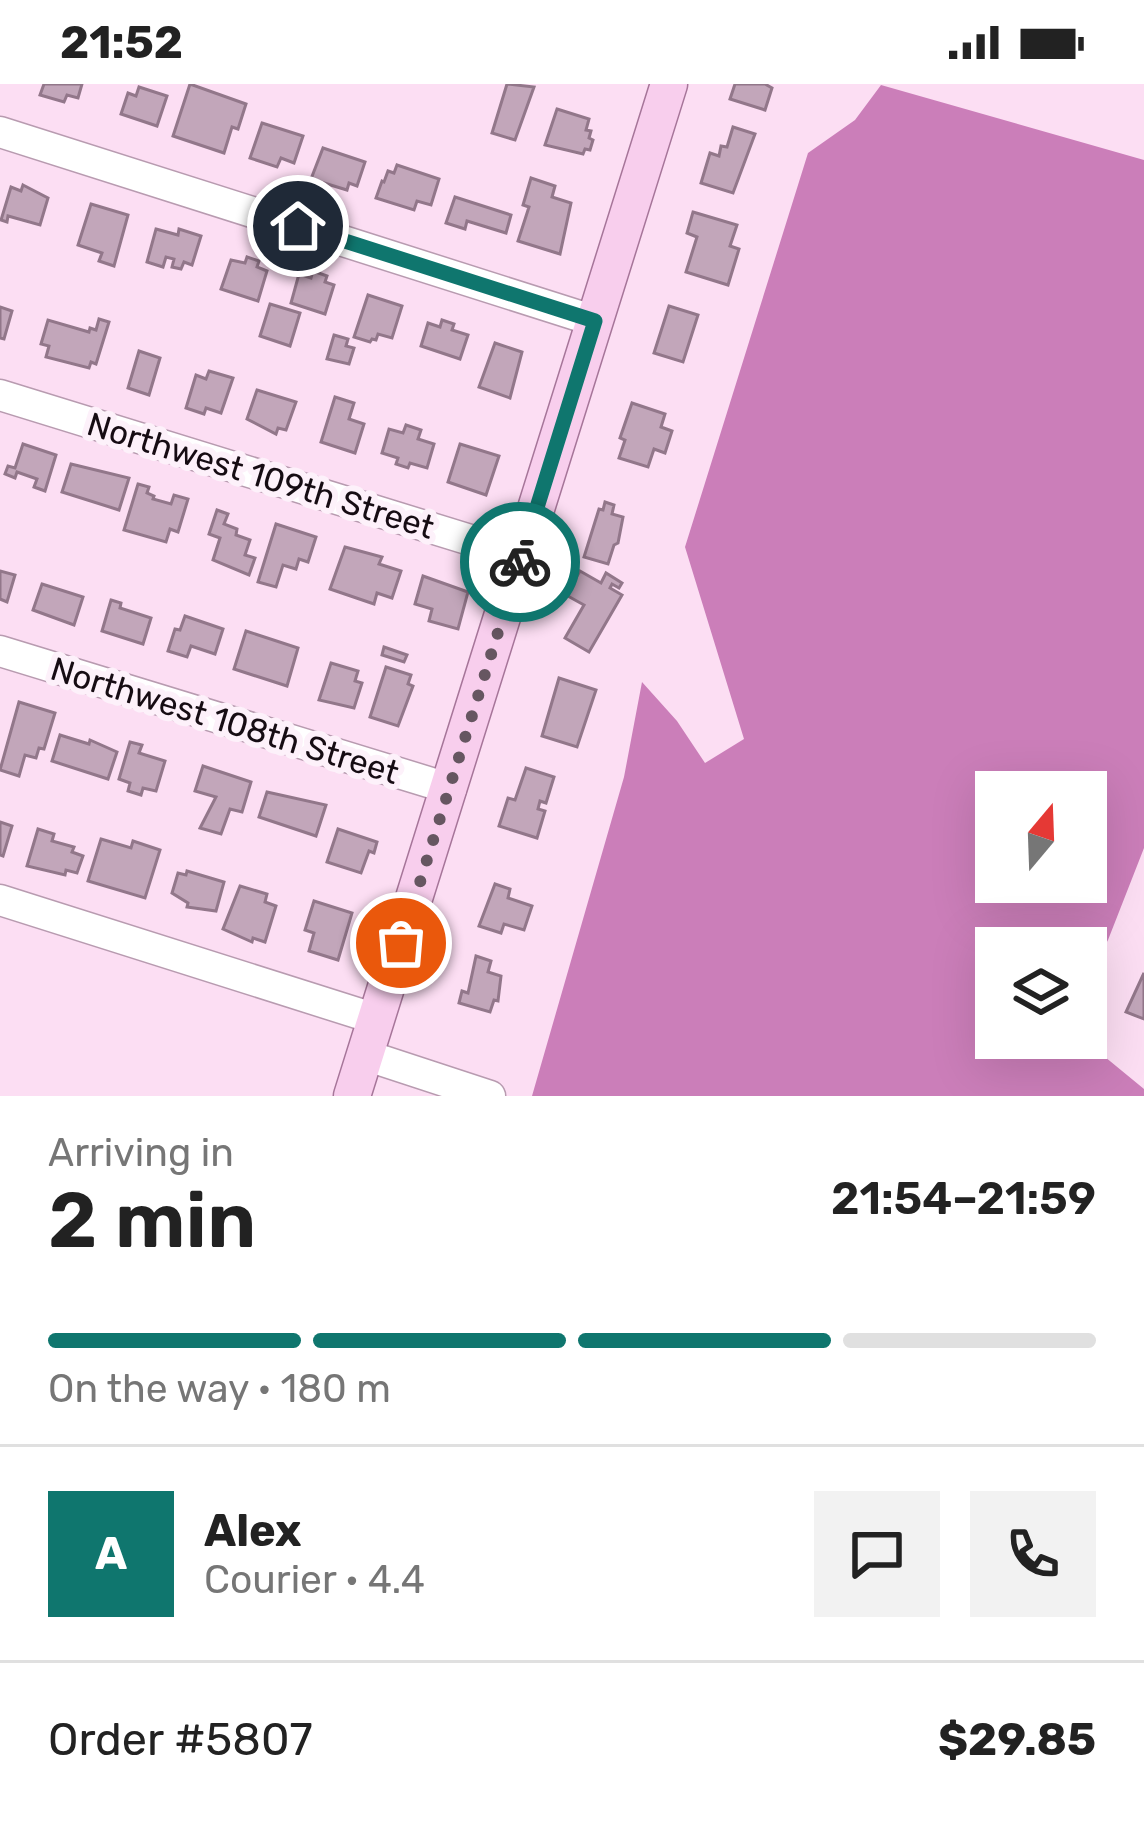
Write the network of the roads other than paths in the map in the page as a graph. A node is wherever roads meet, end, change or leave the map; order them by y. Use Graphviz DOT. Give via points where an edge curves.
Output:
graph roads {
  1 [pos="663,86"];
  2 [pos="0,132"];
  3 [pos="595,321"];
  4 [pos="0,394"];
  5 [pos="522,556"];
  6 [pos="0,651"];
  7 [pos="451,790"];
  8 [pos="0,900"];
  9 [pos="376,1019"];
  10 [pos="365,1055"];
  11 [pos="422,1082"];
  12 [pos="352,1096"];
  13 [pos="490,1096"];
  1 -- 3 [label="main road"];
  2 -- 3 [label="street"];
  3 -- 5 [label="main road"];
  4 -- 5 [label="street, Northwest 109th Street"];
  5 -- 7 [label="main road"];
  6 -- 7 [label="street, Northwest 108th Street"];
  7 -- 9 [label="main road"];
  8 -- 9 [label="street"];
  9 -- 10 [label="main road"];
  10 -- 11 [label="street"];
  10 -- 12 [label="main road"];
  11 -- 13 [label="street"];
}
